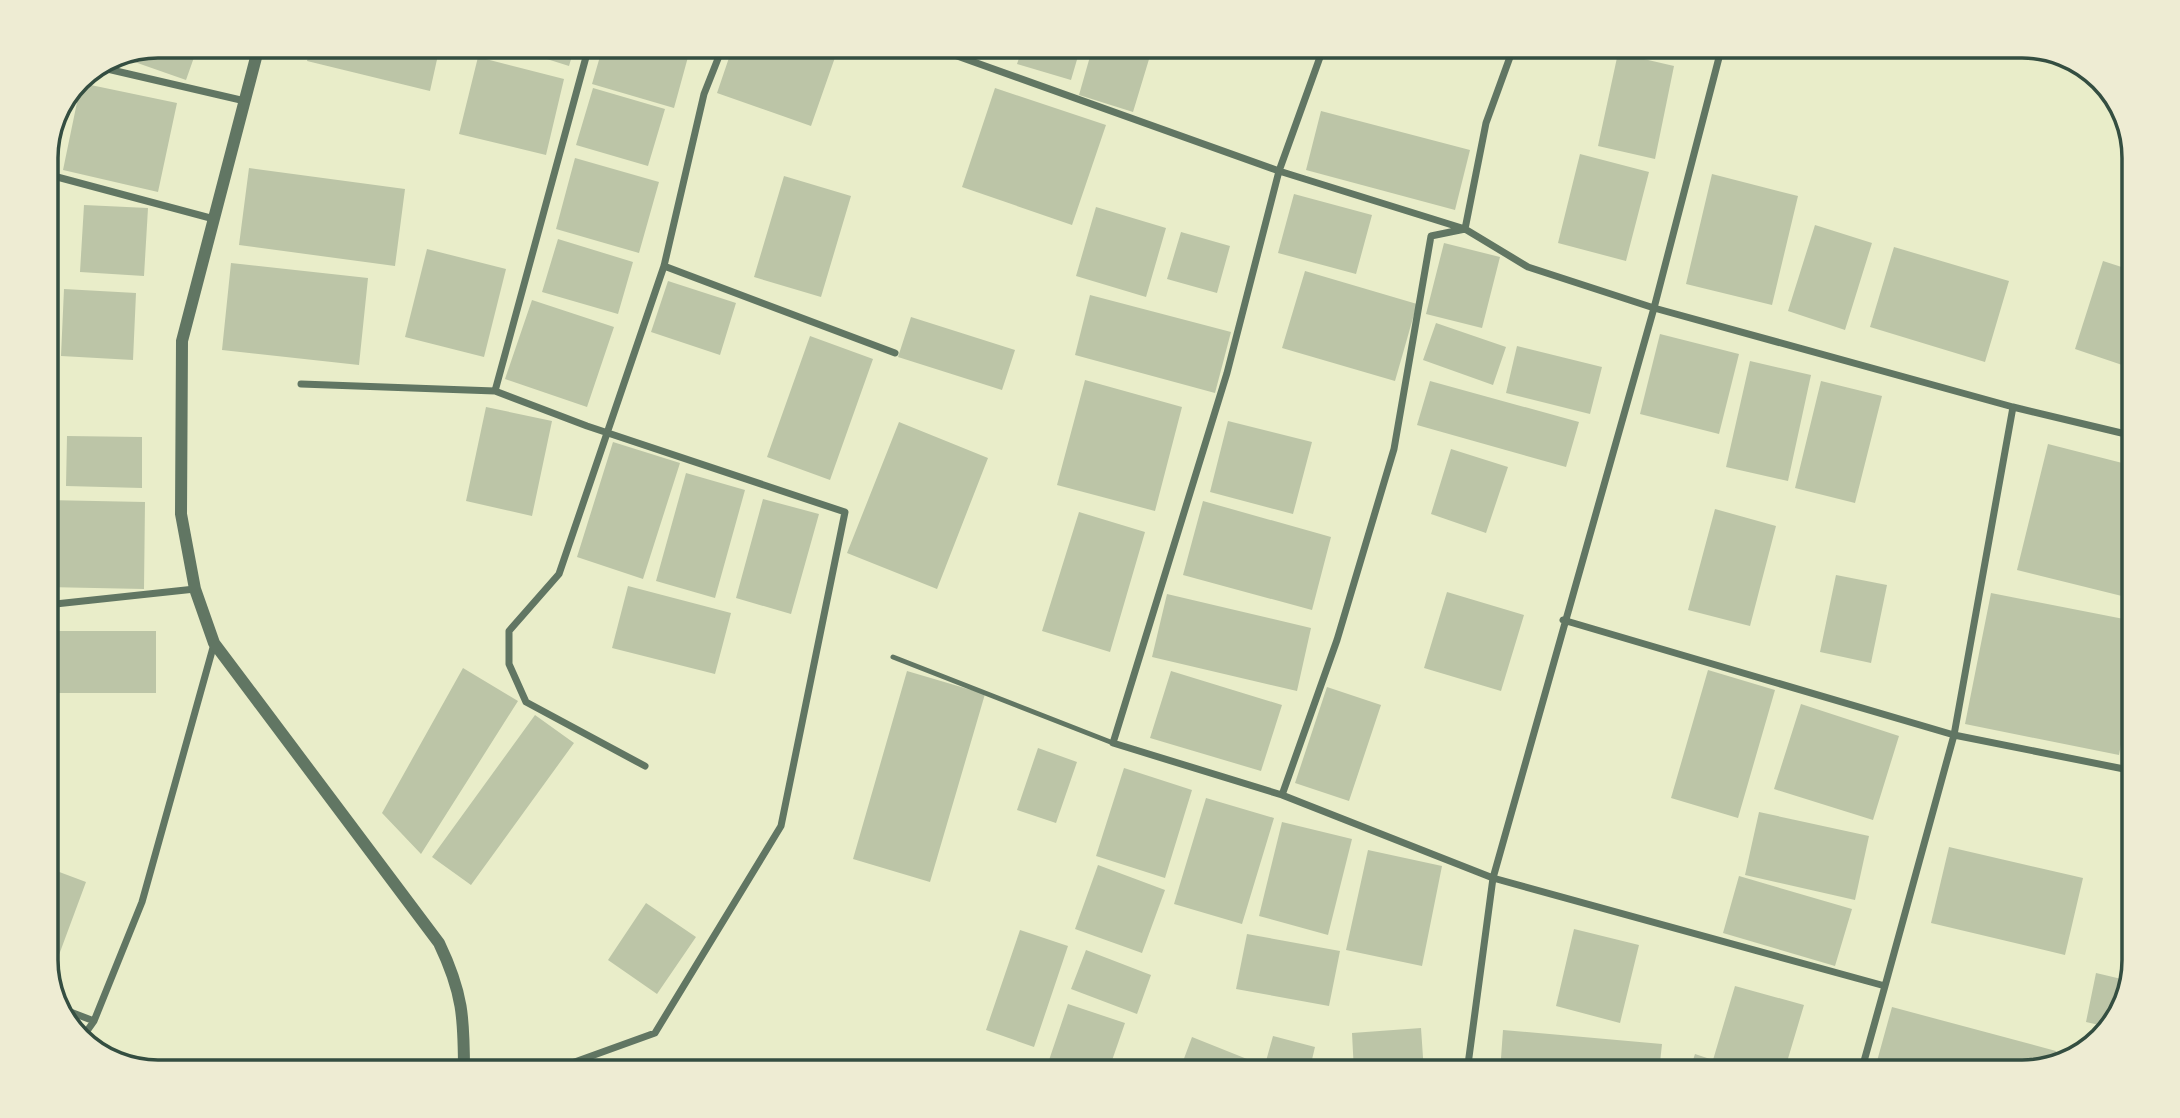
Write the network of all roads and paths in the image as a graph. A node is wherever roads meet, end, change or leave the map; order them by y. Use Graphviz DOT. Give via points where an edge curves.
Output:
graph roads {
  1 [pos="256,58"];
  2 [pos="586,58"];
  3 [pos="718,58"];
  4 [pos="963,58"];
  5 [pos="1320,58"];
  6 [pos="1510,58"];
  7 [pos="1719,58"];
  8 [pos="111,70"];
  9 [pos="245,101"];
  10 [pos="1279,171"];
  11 [pos="58,177"];
  12 [pos="214,219"];
  13 [pos="1465,229"];
  14 [pos="664,266"];
  15 [pos="1654,308"];
  16 [pos="895,353"];
  17 [pos="301,384"];
  18 [pos="495,391"];
  19 [pos="2013,407"];
  20 [pos="606,432"];
  21 [pos="2122,433"];
  22 [pos="195,589"];
  23 [pos="58,604"];
  24 [pos="1563,620"];
  25 [pos="214,643"];
  26 [pos="893,657"];
  27 [pos="1954,735"];
  28 [pos="1113,743"];
  29 [pos="645,766"];
  30 [pos="2122,768"];
  31 [pos="1282,795"];
  32 [pos="1493,878"];
  33 [pos="1885,986"];
  34 [pos="73,1013"];
  35 [pos="94,1021"];
  36 [pos="87,1030"];
  37 [pos="464,1060"];
  38 [pos="582,1060"];
  39 [pos="1469,1060"];
  40 [pos="1865,1060"];
  1 -- 9 [label="street"];
  2 -- 18 [label="street"];
  3 -- 14 [label="street" via="704,94"];
  4 -- 10 [label="street"];
  5 -- 10 [label="street"];
  6 -- 13 [label="street" via="1486,123"];
  7 -- 15 [label="street"];
  8 -- 9 [label="street"];
  9 -- 12 [label="street"];
  10 -- 13 [label="street"];
  10 -- 28 [label="street" via="1227,373"];
  11 -- 12 [label="street"];
  12 -- 22 [label="street" via="182,341 181,514"];
  13 -- 15 [label="street" via="1528,267"];
  13 -- 31 [label="street" via="1431,236 1394,449 1337,640"];
  14 -- 16 [label="street"];
  14 -- 20 [label="street"];
  15 -- 19 [label="street"];
  15 -- 24 [label="street"];
  17 -- 18 [label="street"];
  18 -- 20 [label="street"];
  19 -- 21 [label="street"];
  19 -- 27 [label="street"];
  20 -- 29 [label="street" via="559,574 509,631 509,664 526,702"];
  20 -- 38 [label="street" via="845,512 781,826 655,1033"];
  22 -- 23 [label="street"];
  22 -- 25 [label="street"];
  24 -- 27 [label="street"];
  24 -- 32 [label="street"];
  25 -- 35 [label="street" via="142,902"];
  25 -- 37 [label="street" via="439,943 456,978 464,1020"];
  26 -- 28 [label="lane"];
  27 -- 30 [label="street"];
  27 -- 33 [label="street"];
  28 -- 31 [label="street"];
  31 -- 32 [label="street"];
  32 -- 33 [label="street"];
  32 -- 39 [label="street"];
  33 -- 40 [label="street"];
  34 -- 35 [label="street"];
  35 -- 36 [label="street"];
}
